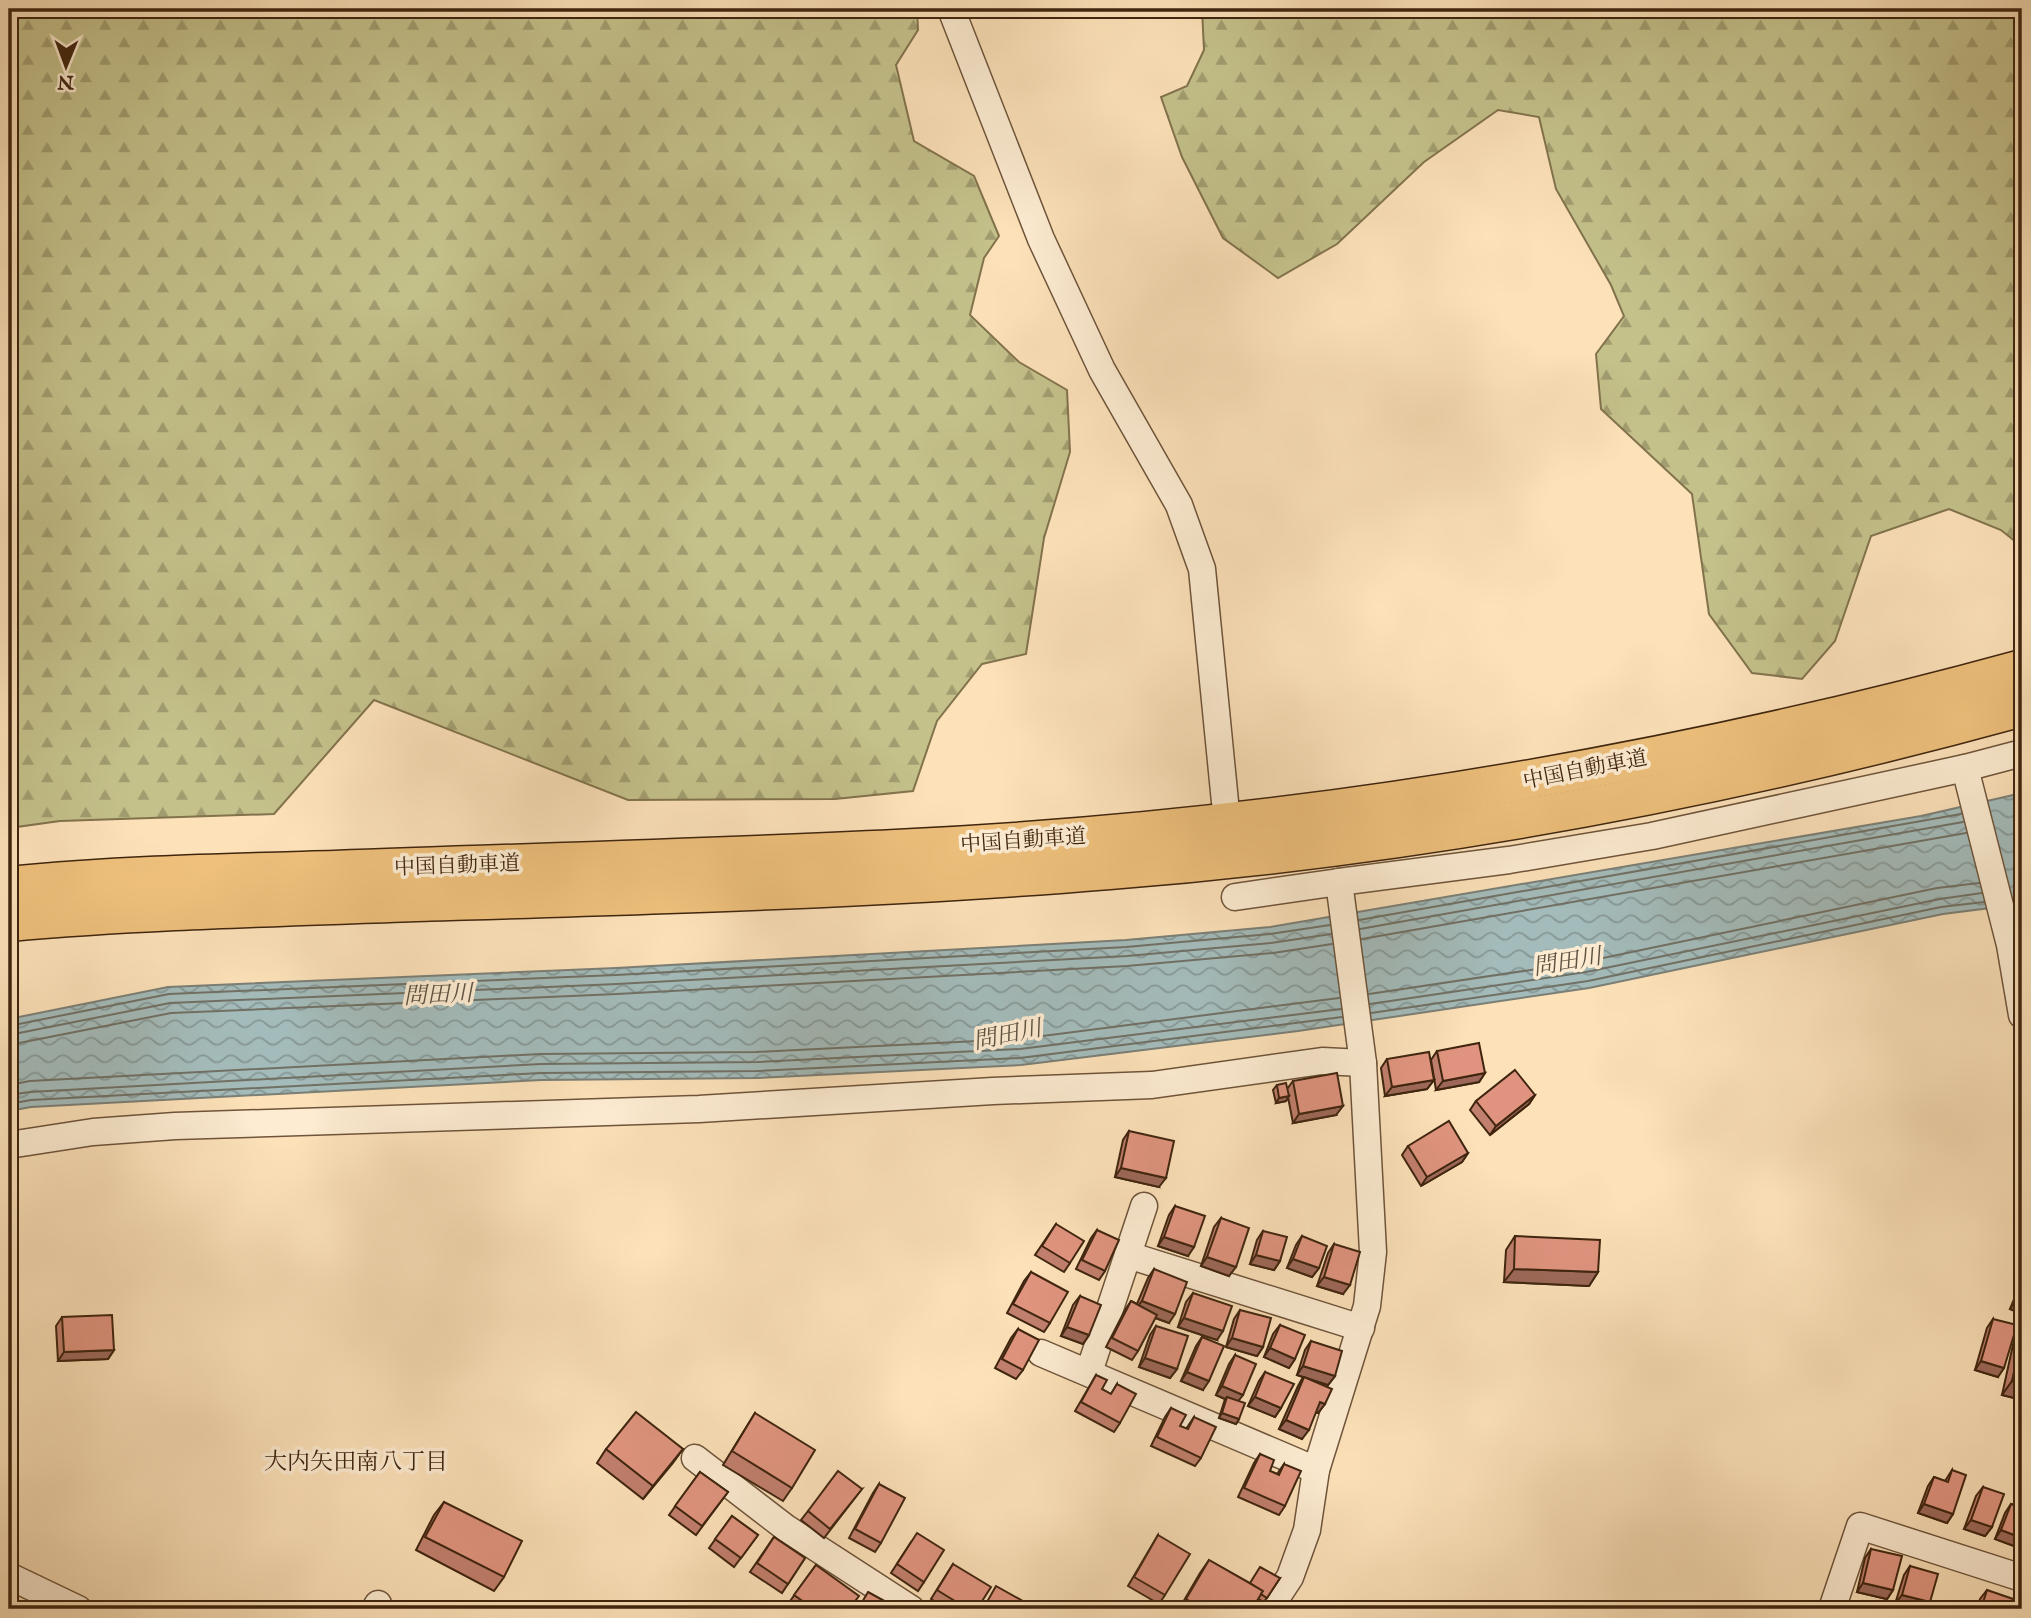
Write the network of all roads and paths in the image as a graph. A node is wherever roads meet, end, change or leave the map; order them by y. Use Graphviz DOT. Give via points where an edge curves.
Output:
graph roads {
  1 [pos="951,9"];
  2 [pos="2022,669"];
  3 [pos="2022,707"];
  4 [pos="2022,753"];
  5 [pos="1966,773"];
  6 [pos="1225,802"];
  7 [pos="9,886"];
  8 [pos="1341,893"];
  9 [pos="1235,897"];
  10 [pos="9,922"];
  11 [pos="2012,937"];
  12 [pos="2022,1015"];
  13 [pos="1363,1063"];
  14 [pos="9,1144"];
  15 [pos="1144,1206"];
  16 [pos="1128,1255"];
  17 [pos="1361,1328"];
  18 [pos="1041,1353"];
  19 [pos="1089,1373"];
  20 [pos="695,1458"];
  21 [pos="1316,1471"];
  22 [pos="9,1576"];
  23 [pos="2022,1578"];
  24 [pos="78,1609"];
  25 [pos="911,1609"];
  26 [pos="1269,1609"];
  27 [pos="1832,1609"];
  1 -- 6 [label="street" via="1041,239 1102,370 1179,505 1202,569"];
  2 -- 7 [label="highway, 中国自動車道" via="1881,707 1562,775 1267,819 900,849 259,872"];
  3 -- 10 [label="highway, 中国自動車道" via="1730,778 1569,811 1247,856 899,884"];
  4 -- 5 [label="street"];
  5 -- 8 [label="street"];
  5 -- 11 [label="street"];
  8 -- 9 [label="street"];
  8 -- 13 [label="street"];
  11 -- 12 [label="street"];
  13 -- 14 [label="street" via="1322,1061 1152,1085 699,1109 175,1126"];
  13 -- 17 [label="street" via="1373,1251"];
  15 -- 16 [label="street"];
  16 -- 17 [label="street"];
  16 -- 19 [label="street"];
  17 -- 21 [label="street"];
  18 -- 19 [label="street"];
  19 -- 21 [label="street"];
  20 -- 25 [label="street" via="786,1528"];
  21 -- 26 [label="street" via="1307,1530 1290,1577"];
  22 -- 24 [label="street"];
  23 -- 27 [label="street" via="1860,1526"];
}
